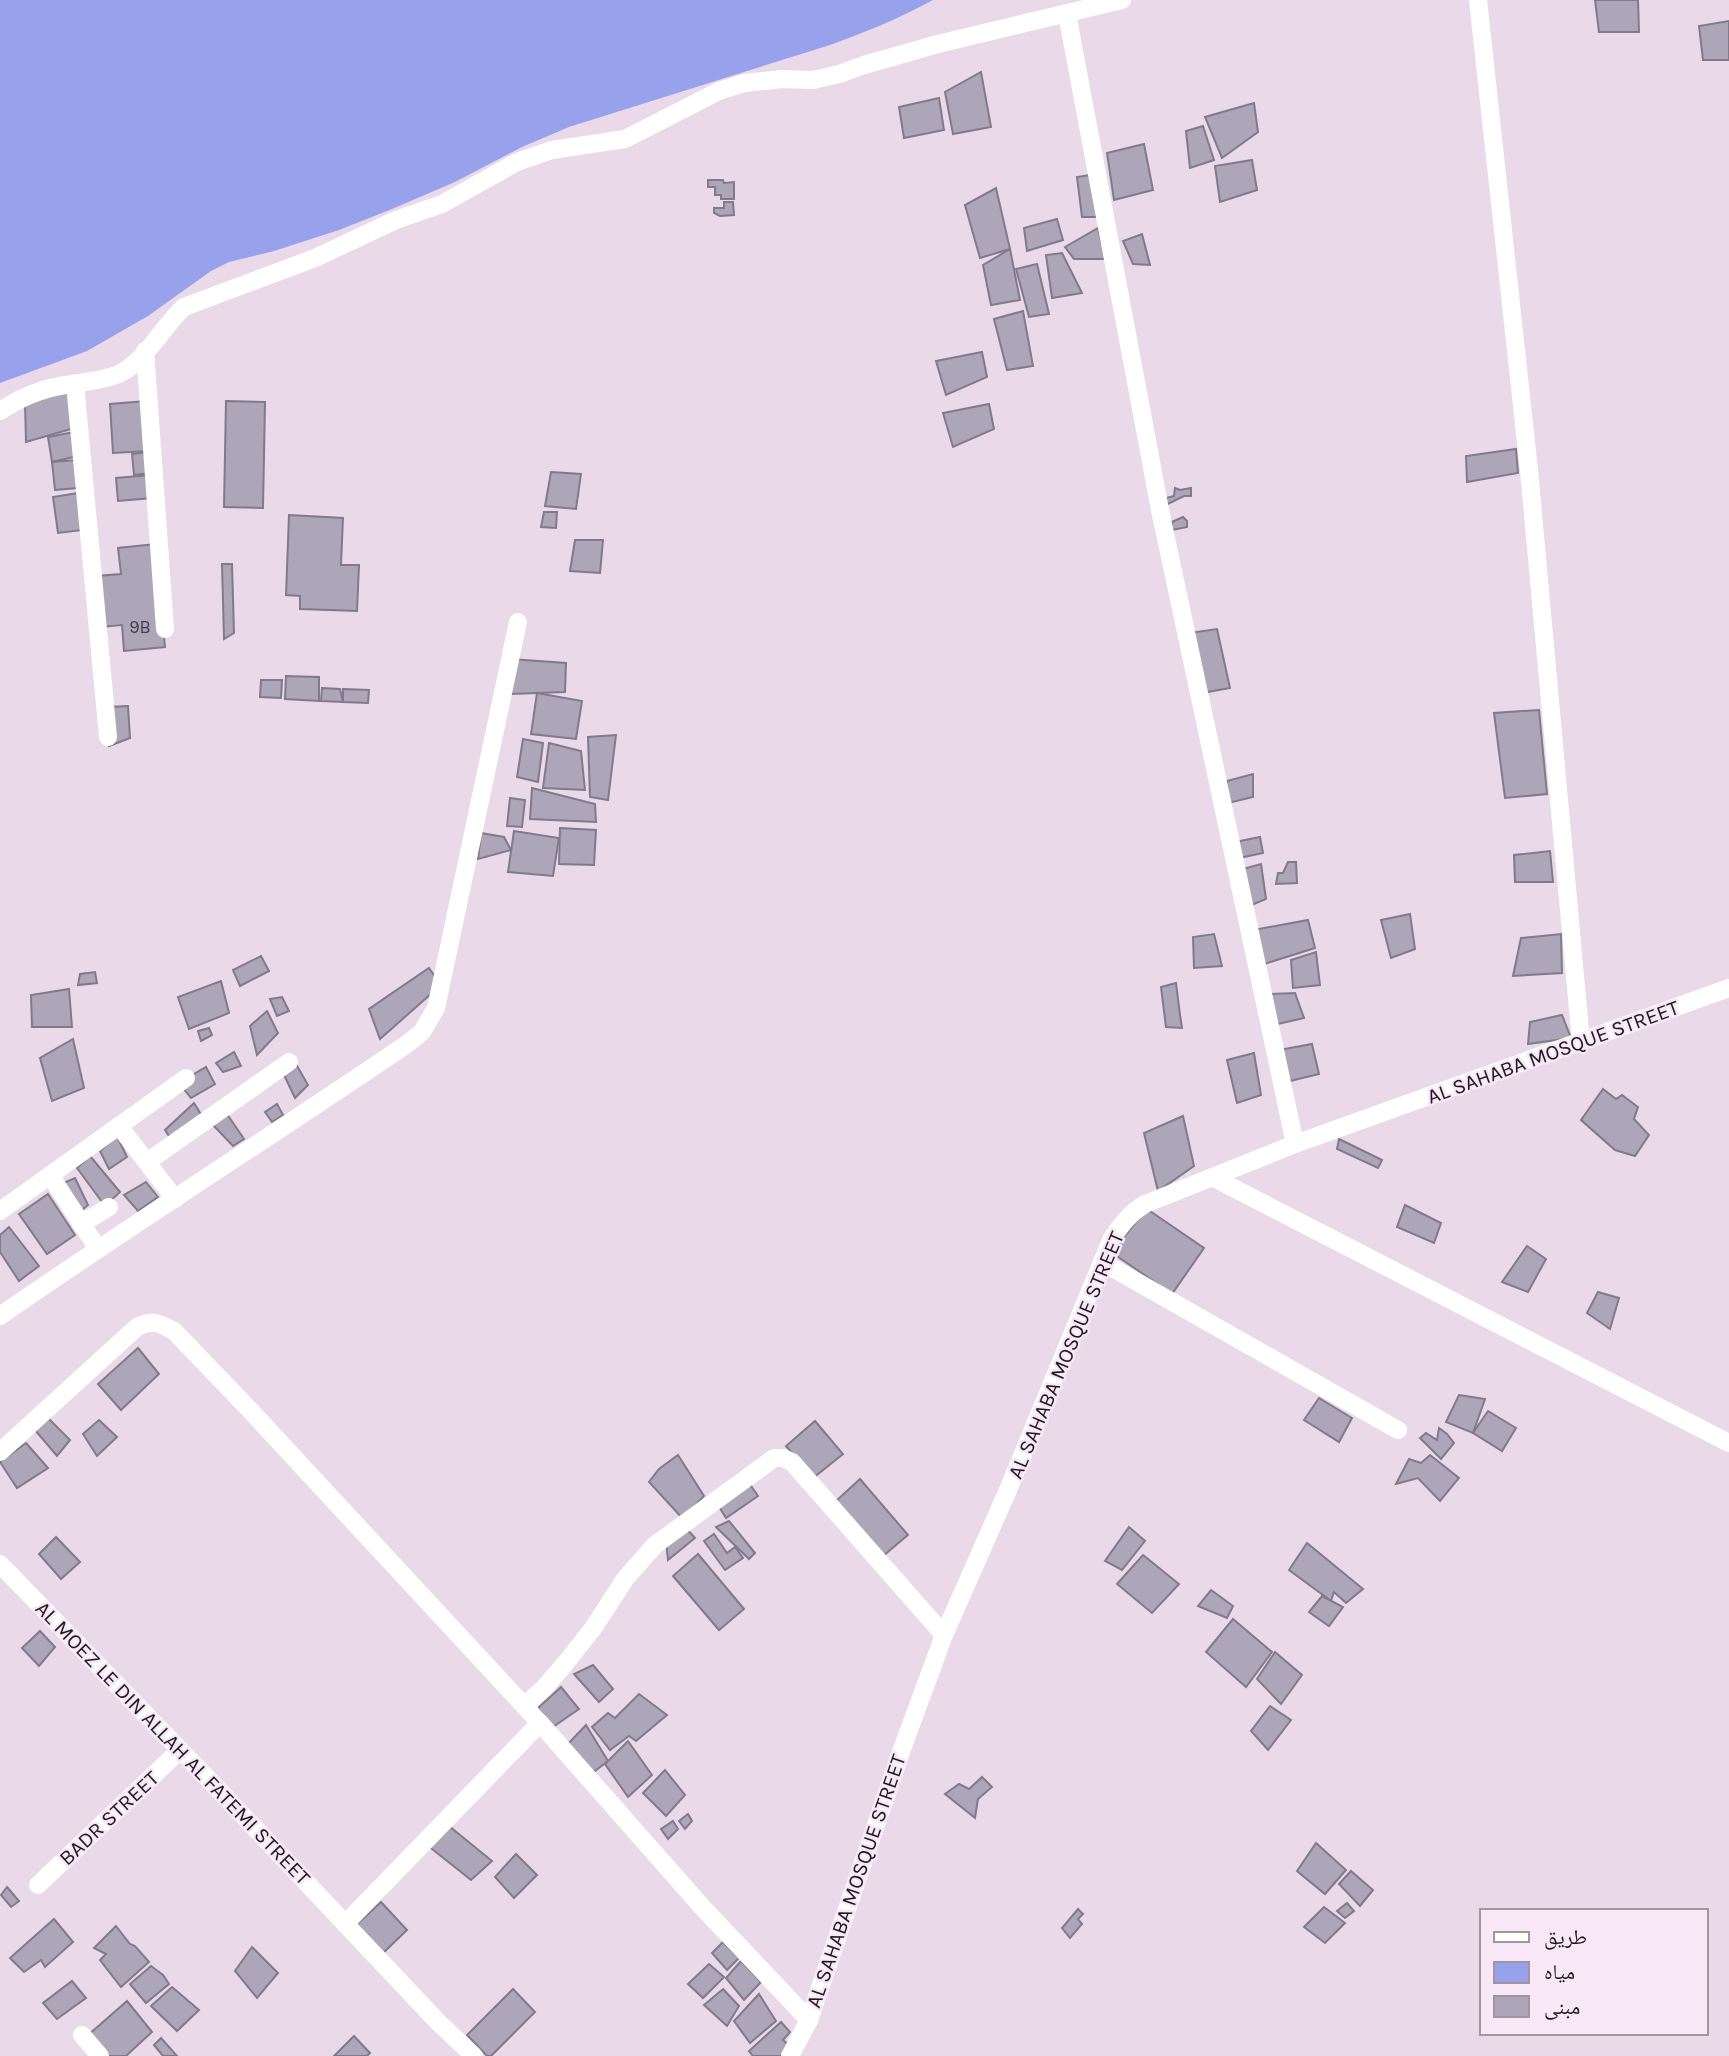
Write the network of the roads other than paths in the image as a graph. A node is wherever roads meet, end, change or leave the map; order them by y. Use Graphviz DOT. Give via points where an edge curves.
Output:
graph roads {
  1 [pos="1122,0"];
  2 [pos="1478,0"];
  3 [pos="1067,14"];
  4 [pos="145,351"];
  5 [pos="75,384"];
  6 [pos="0,411"];
  7 [pos="518,622"];
  8 [pos="165,629"];
  9 [pos="108,737"];
  10 [pos="1729,988"];
  11 [pos="1581,1042"];
  12 [pos="289,1062"];
  13 [pos="186,1078"];
  14 [pos="119,1126"];
  15 [pos="1295,1144"];
  16 [pos="147,1162"];
  17 [pos="50,1175"];
  18 [pos="1212,1177"];
  19 [pos="175,1199"];
  20 [pos="109,1207"];
  21 [pos="0,1211"];
  22 [pos="81,1224"];
  23 [pos="98,1249"];
  24 [pos="1102,1262"];
  25 [pos="0,1316"];
  26 [pos="1398,1430"];
  27 [pos="1729,1443"];
  28 [pos="0,1452"];
  29 [pos="0,1564"];
  30 [pos="944,1635"];
  31 [pos="524,1706"];
  32 [pos="540,1723"];
  33 [pos="180,1750"];
  34 [pos="38,1885"];
  35 [pos="345,1924"];
  36 [pos="808,2020"];
  37 [pos="82,2035"];
  38 [pos="100,2056"];
  39 [pos="474,2056"];
  40 [pos="790,2056"];
  1 -- 3 [label="street"];
  2 -- 11 [label="street" via="1529,470"];
  3 -- 4 [label="street" via="813,80 744,83 625,139 552,150 517,162 442,204 184,307"];
  3 -- 15 [label="street" via="1160,510"];
  4 -- 5 [label="street" via="121,373"];
  4 -- 8 [label="street"];
  5 -- 6 [label="street" via="38,391"];
  5 -- 9 [label="street"];
  7 -- 19 [label="street" via="430,1020 407,1044"];
  10 -- 11 [label="street, AL SAHABA MOSQUE STREET"];
  11 -- 15 [label="street, AL SAHABA MOSQUE STREET"];
  12 -- 16 [label="street"];
  13 -- 14 [label="street"];
  14 -- 16 [label="street"];
  14 -- 17 [label="street"];
  15 -- 18 [label="street, AL SAHABA MOSQUE STREET"];
  16 -- 19 [label="street"];
  17 -- 21 [label="street"];
  17 -- 22 [label="street"];
  18 -- 24 [label="street, AL SAHABA MOSQUE STREET" via="1132,1213 1112,1238"];
  18 -- 27 [label="street"];
  19 -- 23 [label="street"];
  20 -- 22 [label="street"];
  22 -- 23 [label="street"];
  23 -- 25 [label="street"];
  24 -- 26 [label="street"];
  24 -- 30 [label="street, AL SAHABA MOSQUE STREET"];
  28 -- 31 [label="street" via="137,1327 160,1323 174,1331 249,1409"];
  29 -- 33 [label="street, AL MOEZ LE DIN ALLAH AL FATEMI STREET"];
  30 -- 31 [label="street" via="792,1462 774,1458 655,1545 625,1578 564,1665"];
  30 -- 36 [label="street, AL SAHABA MOSQUE STREET"];
  31 -- 32 [label="street"];
  32 -- 35 [label="street"];
  32 -- 36 [label="street"];
  33 -- 34 [label="street, BADR STREET"];
  33 -- 35 [label="street, AL MOEZ LE DIN ALLAH AL FATEMI STREET"];
  35 -- 39 [label="street"];
  36 -- 40 [label="street, AL SAHABA MOSQUE STREET"];
  37 -- 38 [label="street"];
}
